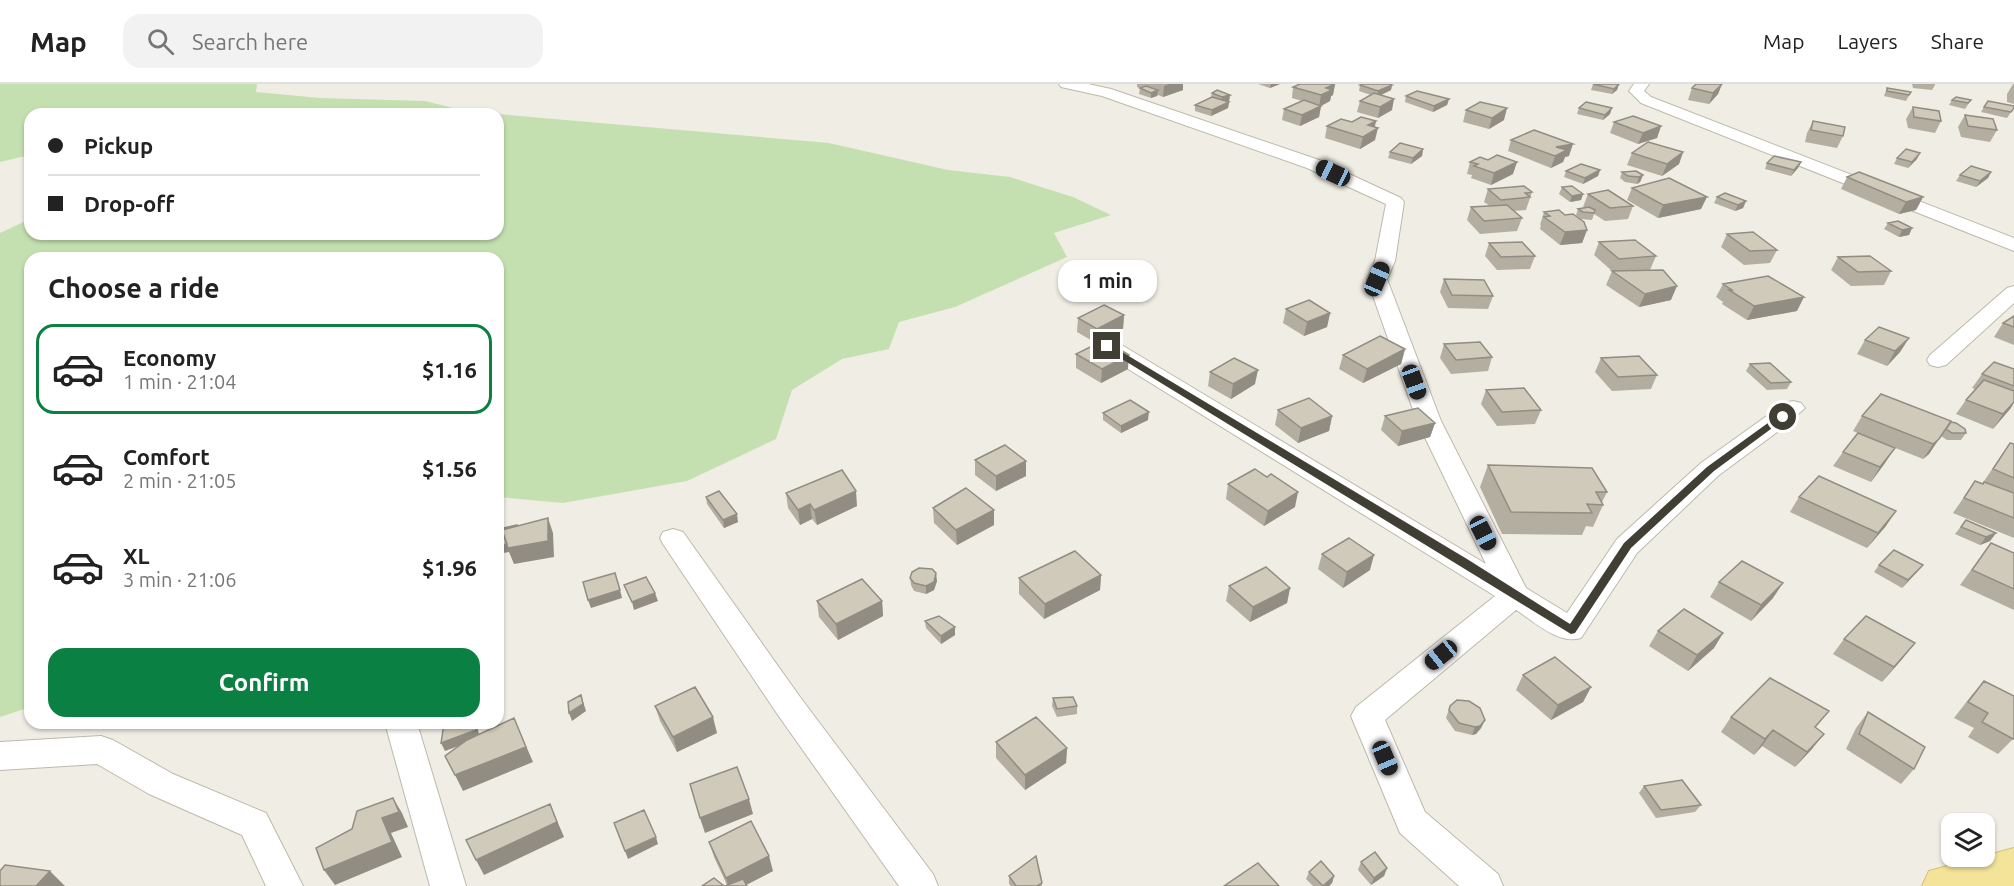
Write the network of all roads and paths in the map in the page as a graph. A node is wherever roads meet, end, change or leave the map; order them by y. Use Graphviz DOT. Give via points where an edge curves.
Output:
graph roads {
  1 [pos="1066,84"];
  2 [pos="1642,84"];
  3 [pos="2012,243"];
  4 [pos="2014,292"];
  5 [pos="1107,346"];
  6 [pos="1938,360"];
  7 [pos="1793,408"];
  8 [pos="673,538"];
  9 [pos="1515,595"];
  10 [pos="403,729"];
  11 [pos="0,756"];
  12 [pos="2014,868"];
  13 [pos="285,886"];
  14 [pos="448,886"];
  15 [pos="920,886"];
  16 [pos="1485,886"];
  17 [pos="1945,886"];
  1 -- 9 [label="street" via="1106,92 1313,164 1395,201 1385,261 1377,279 1429,421"];
  2 -- 3 [label="street" via="1636,91 1646,100"];
  4 -- 6 [label="street"];
  5 -- 9 [label="street"];
  7 -- 9 [label="street" via="1710,469 1627,546 1571,630"];
  8 -- 15 [label="street"];
  9 -- 16 [label="street" via="1367,716 1412,822"];
  10 -- 14 [label="street"];
  11 -- 13 [label="street" via="101,750 161,784 254,824"];
  12 -- 17 [label="main road"];
}
